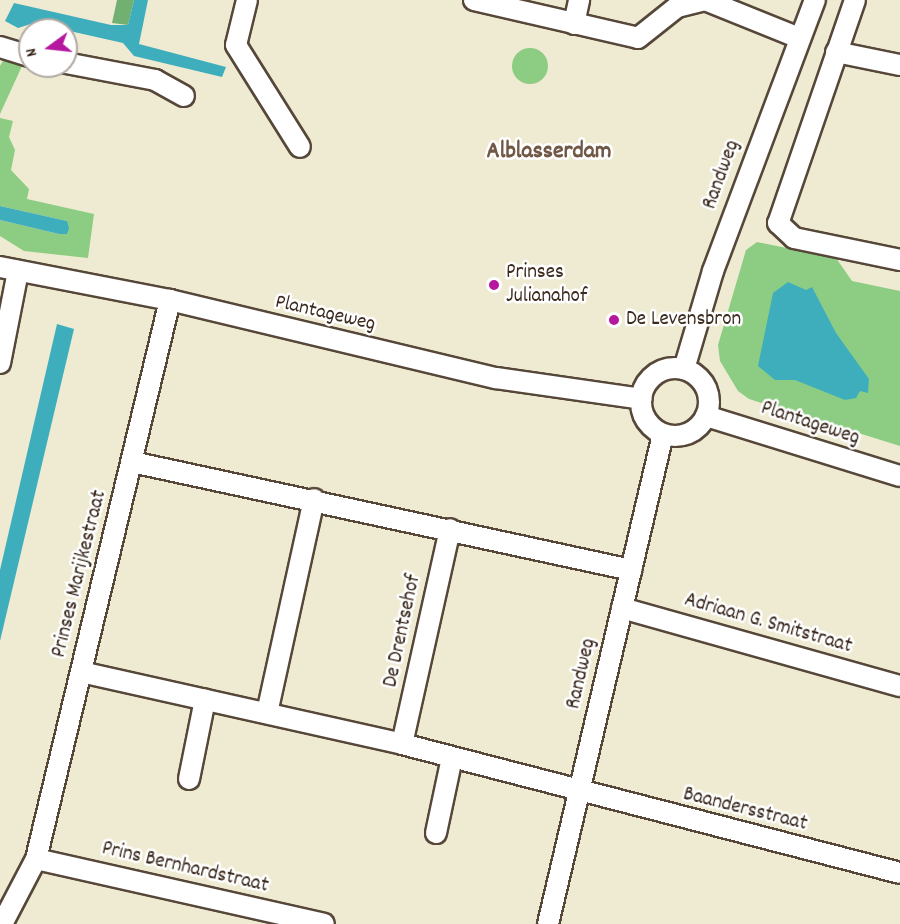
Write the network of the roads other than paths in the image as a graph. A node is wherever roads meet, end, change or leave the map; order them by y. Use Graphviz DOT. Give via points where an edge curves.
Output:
graph roads {
  1 [pos="247,0"];
  2 [pos="474,0"];
  3 [pos="579,0"];
  4 [pos="815,0"];
  5 [pos="855,0"];
  6 [pos="574,24"];
  7 [pos="799,38"];
  8 [pos="0,47"];
  9 [pos="18,52"];
  10 [pos="836,52"];
  11 [pos="78,65"];
  12 [pos="900,65"];
  13 [pos="184,96"];
  14 [pos="300,147"];
  15 [pos="900,260"];
  16 [pos="9,269"];
  17 [pos="170,300"];
  18 [pos="0,363"];
  19 [pos="684,369"];
  20 [pos="641,399"];
  21 [pos="706,416"];
  22 [pos="663,434"];
  23 [pos="132,462"];
  24 [pos="900,476"];
  25 [pos="314,499"];
  26 [pos="450,529"];
  27 [pos="631,570"];
  28 [pos="622,608"];
  29 [pos="81,672"];
  30 [pos="900,686"];
  31 [pos="205,700"];
  32 [pos="267,713"];
  33 [pos="402,744"];
  34 [pos="452,758"];
  35 [pos="189,779"];
  36 [pos="578,793"];
  37 [pos="436,833"];
  38 [pos="36,859"];
  39 [pos="900,873"];
  40 [pos="2,924"];
  41 [pos="324,924"];
  42 [pos="548,924"];
  1 -- 14 [label="street" via="236,45"];
  2 -- 6 [label="street"];
  3 -- 6 [label="street"];
  4 -- 7 [label="street, Randweg"];
  5 -- 10 [label="street"];
  6 -- 7 [label="street" via="638,38 677,7 705,0"];
  7 -- 19 [label="street, Randweg" via="713,271"];
  8 -- 9 [label="street"];
  10 -- 12 [label="street"];
  10 -- 15 [label="street" via="778,223 794,238"];
  11 -- 13 [label="street" via="155,80"];
  16 -- 17 [label="street, Plantageweg"];
  16 -- 18 [label="street"];
  17 -- 20 [label="street, Plantageweg" via="496,378"];
  17 -- 23 [label="street, Prinses Marijkestraat"];
  19 -- 20 [label="street" via="672,368 656,374 644,388"];
  19 -- 21 [label="street" via="698,377 707,390"];
  20 -- 22 [label="street" via="646,421"];
  21 -- 22 [label="street" via="689,434"];
  21 -- 24 [label="street, Plantageweg"];
  22 -- 27 [label="street, Randweg"];
  23 -- 25 [label="street"];
  23 -- 29 [label="street, Prinses Marijkestraat"];
  25 -- 26 [label="street"];
  25 -- 32 [label="street"];
  26 -- 27 [label="street"];
  26 -- 33 [label="street, De Drentsehof"];
  27 -- 28 [label="street, Randweg"];
  28 -- 30 [label="street, Adriaan G. Smitstraat"];
  28 -- 36 [label="street, Randweg"];
  29 -- 31 [label="street"];
  29 -- 38 [label="street, Prinses Marijkestraat"];
  31 -- 32 [label="street"];
  31 -- 35 [label="street"];
  32 -- 33 [label="street"];
  33 -- 34 [label="street"];
  34 -- 36 [label="street"];
  34 -- 37 [label="street"];
  36 -- 39 [label="street, Baandersstraat"];
  36 -- 42 [label="street, Randweg"];
  38 -- 40 [label="street, Prinses Marijkestraat"];
  38 -- 41 [label="street, Prins Bernhardstraat"];
}
